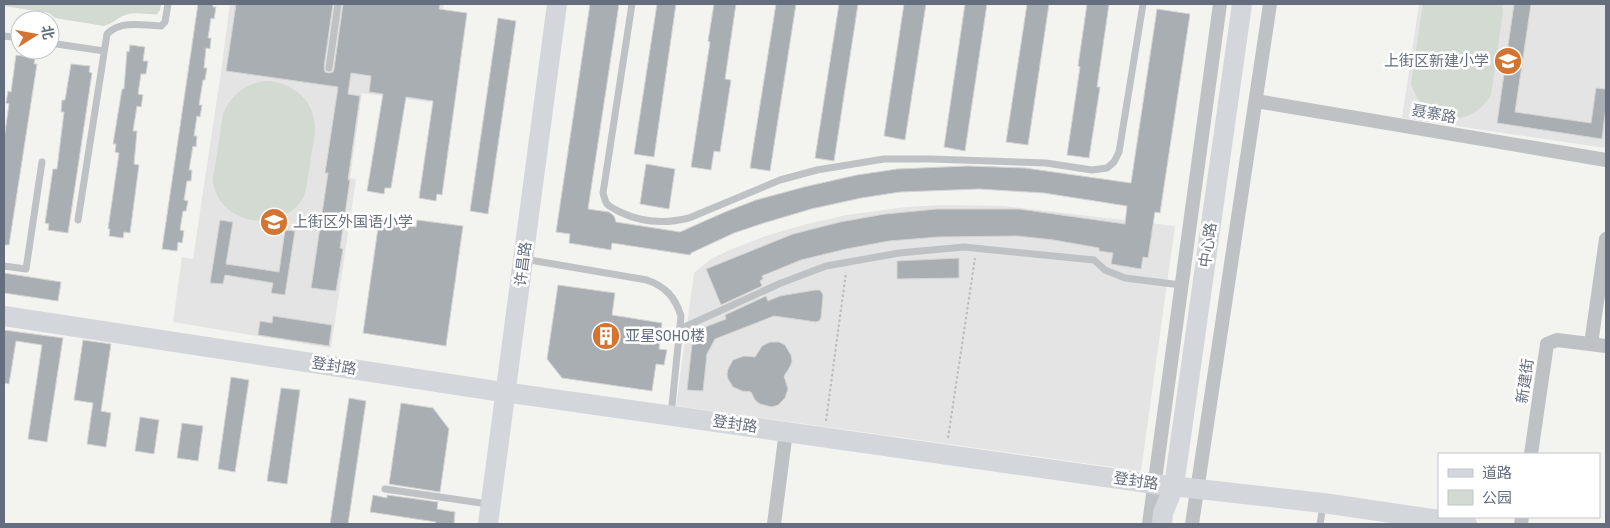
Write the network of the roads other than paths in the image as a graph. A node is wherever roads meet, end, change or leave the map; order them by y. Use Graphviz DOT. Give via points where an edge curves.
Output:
graph roads {
  1 [pos="168,4"];
  2 [pos="338,4"];
  3 [pos="547,4"];
  4 [pos="557,4"];
  5 [pos="632,4"];
  6 [pos="1143,4"];
  7 [pos="1220,4"];
  8 [pos="1242,4"];
  9 [pos="1270,4"];
  10 [pos="60,44"];
  11 [pos="104,51"];
  12 [pos="329,68"];
  13 [pos="1256,101"];
  14 [pos="1606,160"];
  15 [pos="42,162"];
  16 [pos="78,220"];
  17 [pos="1606,239"];
  18 [pos="524,258"];
  19 [pos="4,266"];
  20 [pos="1182,285"];
  21 [pos="4,316"];
  22 [pos="680,329"];
  23 [pos="1591,344"];
  24 [pos="1606,346"];
  25 [pos="502,392"];
  26 [pos="671,416"];
  27 [pos="786,431"];
  28 [pos="1531,453"];
  29 [pos="1164,485"];
  30 [pos="384,489"];
  31 [pos="1198,489"];
  32 [pos="481,503"];
  33 [pos="1323,503"];
  34 [pos="478,524"];
  35 [pos="488,524"];
  36 [pos="774,524"];
  37 [pos="1149,524"];
  38 [pos="1162,524"];
  39 [pos="1176,524"];
  40 [pos="1192,524"];
  41 [pos="1320,524"];
  42 [pos="1467,524"];
  1 -- 11 [label="lane" via="165,22 160,26 127,24 112,29 107,34"];
  2 -- 12 [label="lane"];
  3 -- 25 [label="main road, 许昌路"];
  4 -- 18 [label="main road, 许昌路"];
  5 -- 6 [label="lane" via="603,192 607,204 617,211 630,217 660,222 689,218 780,180 884,159 1046,163 1092,170 1107,168 1120,152"];
  7 -- 20 [label="street"];
  8 -- 29 [label="main road, 中心路"];
  9 -- 13 [label="street"];
  10 -- 11 [label="lane"];
  11 -- 16 [label="lane"];
  13 -- 14 [label="street, 聂寨路"];
  13 -- 31 [label="street"];
  15 -- 19 [label="lane" via="26,270"];
  17 -- 23 [label="street"];
  18 -- 22 [label="lane" via="661,285 676,302 681,316"];
  18 -- 25 [label="main road, 许昌路"];
  20 -- 22 [label="lane" via="1114,275 1094,260 964,247 926,249 826,266"];
  20 -- 29 [label="street"];
  21 -- 25 [label="main road, 登封路"];
  22 -- 26 [label="lane"];
  23 -- 24 [label="street"];
  23 -- 28 [label="street, 新建街" via="1557,340 1547,344"];
  25 -- 26 [label="main road, 登封路"];
  25 -- 32 [label="main road, 许昌路"];
  25 -- 35 [label="main road, 许昌路"];
  26 -- 27 [label="main road, 登封路"];
  27 -- 29 [label="main road, 登封路"];
  27 -- 36 [label="street"];
  29 -- 31 [label="main road, 登封路"];
  29 -- 37 [label="street"];
  29 -- 38 [label="main road, 中心路"];
  29 -- 39 [label="main road, 中心路"];
  30 -- 32 [label="lane"];
  31 -- 33 [label="main road, 登封路"];
  31 -- 40 [label="street"];
  32 -- 34 [label="main road, 许昌路"];
  33 -- 41 [label="lane"];
  33 -- 42 [label="main road, 登封路"];
}
